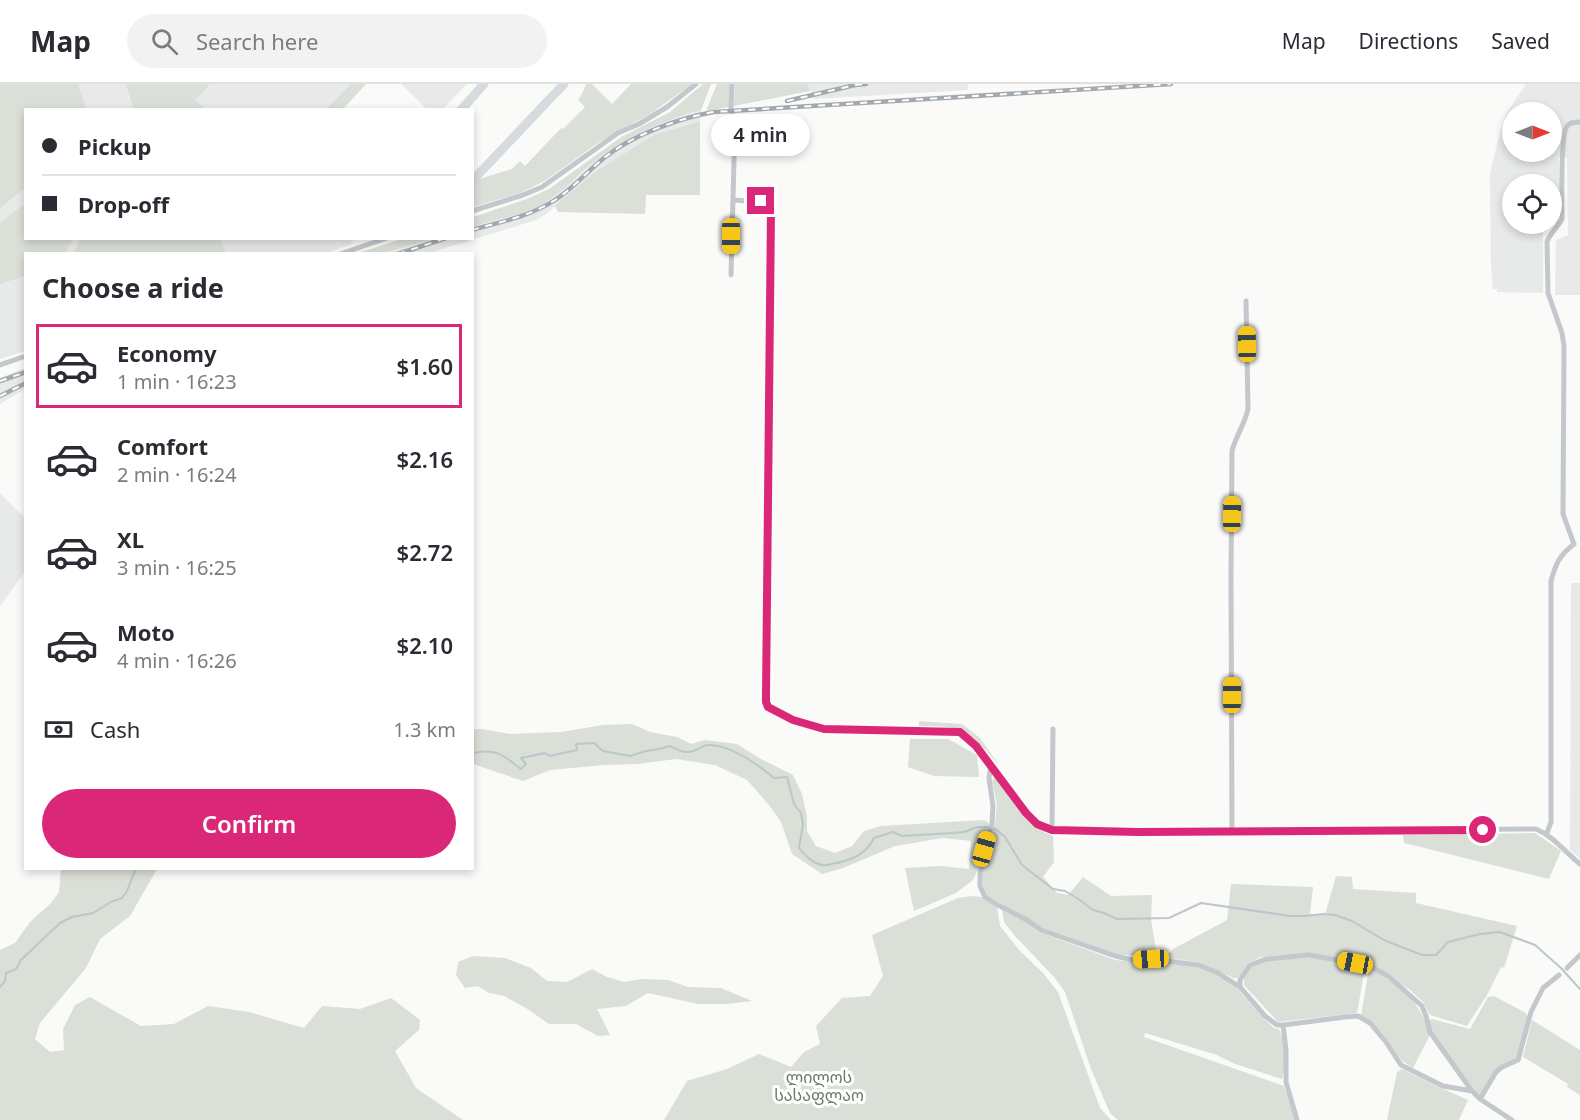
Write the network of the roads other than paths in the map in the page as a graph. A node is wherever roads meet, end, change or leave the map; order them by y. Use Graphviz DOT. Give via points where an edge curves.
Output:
graph roads {
  1 [pos="484,84"];
  2 [pos="564,84"];
  3 [pos="696,84"];
  4 [pos="732,84"];
  5 [pos="462,108"];
  6 [pos="1580,122"];
  7 [pos="474,179"];
  8 [pos="733,200"];
  9 [pos="474,210"];
  10 [pos="381,240"];
  11 [pos="346,252"];
  12 [pos="731,275"];
  13 [pos="1246,302"];
  14 [pos="24,357"];
  15 [pos="0,365"];
  16 [pos="1577,544"];
  17 [pos="1053,729"];
  18 [pos="991,765"];
  19 [pos="1052,830"];
  20 [pos="1232,831"];
  21 [pos="1547,834"];
  22 [pos="1580,864"];
  23 [pos="1580,955"];
  24 [pos="1568,968"];
  25 [pos="1559,975"];
  26 [pos="1240,987"];
  27 [pos="1283,1025"];
  28 [pos="1472,1091"];
  29 [pos="1480,1099"];
  30 [pos="1501,1117"];
  31 [pos="1297,1120"];
  32 [pos="1512,1120"];
  1 -- 5 [label="main road"];
  2 -- 7 [label="main road"];
  3 -- 9 [label="street" via="542,187"];
  4 -- 8 [label="street"];
  6 -- 16 [label="street" via="1567,126 1563,139 1562,219 1547,242 1548,293 1564,346 1563,514"];
  8 -- 12 [label="street"];
  8 -- 18 [label="street" via="765,202 771,211 768,707 824,729 960,732"];
  10 -- 11 [label="street"];
  13 -- 20 [label="street" via="1248,409 1232,451"];
  14 -- 15 [label="street"];
  16 -- 21 [label="street" via="1557,561 1551,581 1551,822"];
  17 -- 19 [label="street"];
  18 -- 19 [label="street" via="1026,813 1037,824"];
  18 -- 26 [label="street" via="992,824 980,875 985,897 1041,930 1092,948 1133,960 1199,964"];
  19 -- 20 [label="street"];
  20 -- 21 [label="street" via="1536,829"];
  21 -- 22 [label="street"];
  23 -- 24 [label="street"];
  25 -- 29 [label="street" via="1543,988 1531,1012 1518,1060 1502,1066"];
  26 -- 27 [label="street" via="1265,1016"];
  26 -- 28 [label="street" via="1250,965 1266,959 1308,955 1368,965 1388,976 1422,1006 1430,1032"];
  27 -- 28 [label="street" via="1358,1016 1370,1023 1401,1065 1443,1086"];
  27 -- 31 [label="street" via="1286,1082"];
  28 -- 29 [label="street"];
  29 -- 30 [label="street"];
  30 -- 32 [label="street"];
}
